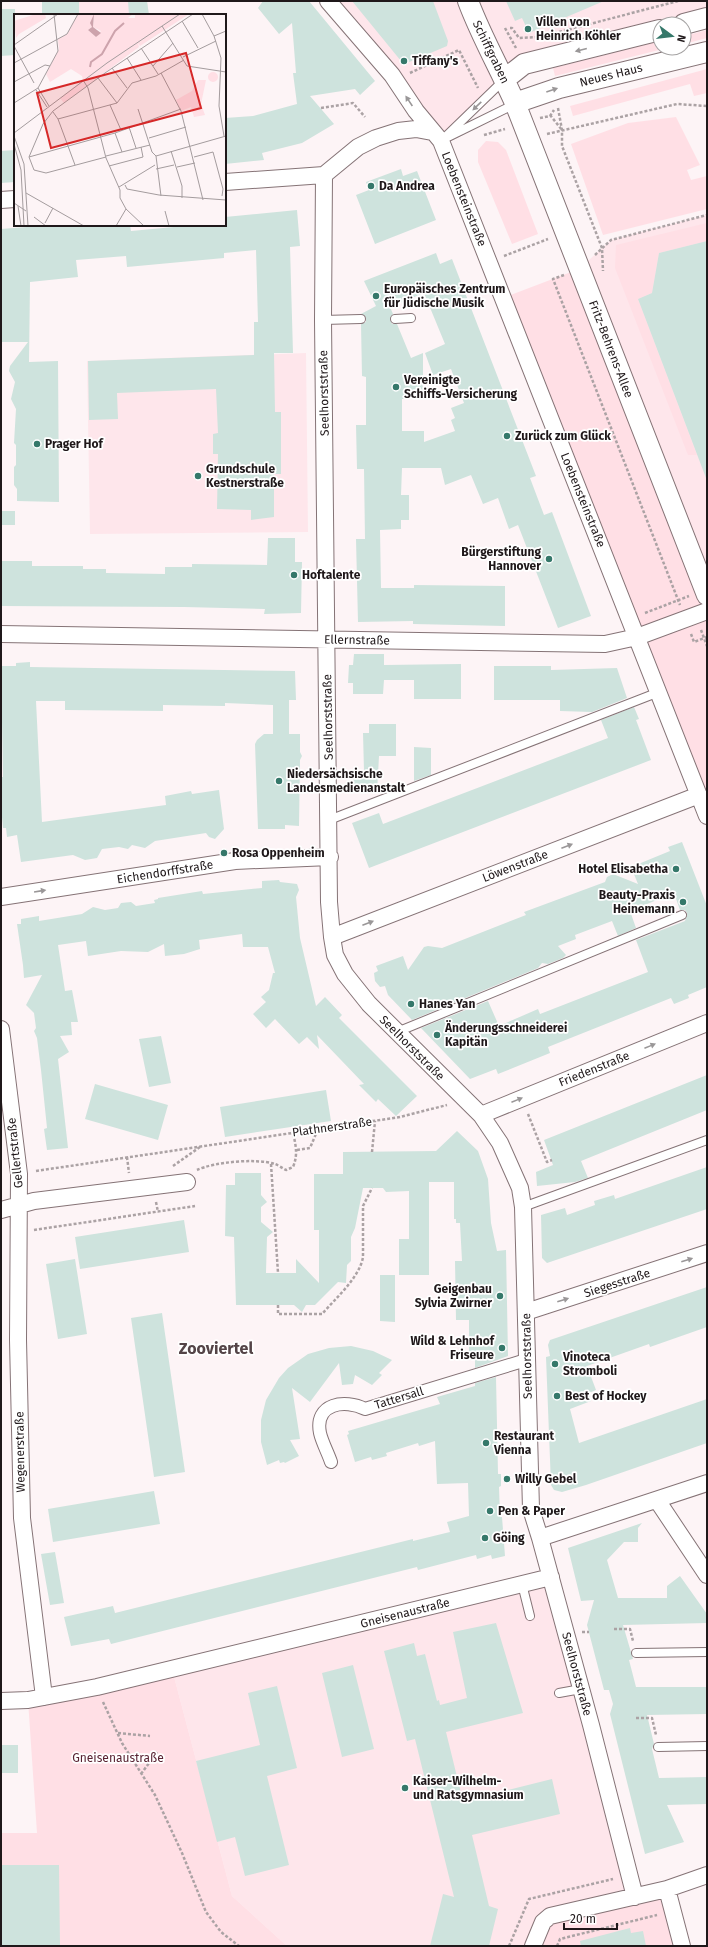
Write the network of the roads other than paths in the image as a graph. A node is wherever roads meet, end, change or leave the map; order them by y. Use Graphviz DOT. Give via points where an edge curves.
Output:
graph roads {
  1 [pos="328,1"];
  2 [pos="468,1"];
  3 [pos="707,18"];
  4 [pos="692,22"];
  5 [pos="652,32"];
  6 [pos="707,52"];
  7 [pos="505,79"];
  8 [pos="515,103"];
  9 [pos="436,136"];
  10 [pos="324,175"];
  11 [pos="226,182"];
  12 [pos="14,199"];
  13 [pos="1,200"];
  14 [pos="395,318"];
  15 [pos="411,318"];
  16 [pos="361,319"];
  17 [pos="322,320"];
  18 [pos="707,594"];
  19 [pos="707,611"];
  20 [pos="635,630"];
  21 [pos="1,634"];
  22 [pos="327,639"];
  23 [pos="659,692"];
  24 [pos="699,795"];
  25 [pos="707,816"];
  26 [pos="329,820"];
  27 [pos="330,857"];
  28 [pos="1,897"];
  29 [pos="682,915"];
  30 [pos="332,937"];
  31 [pos="707,1023"];
  32 [pos="1,1029"];
  33 [pos="397,1032"];
  34 [pos="481,1115"];
  35 [pos="707,1140"];
  36 [pos="186,1182"];
  37 [pos="20,1206"];
  38 [pos="523,1206"];
  39 [pos="1,1210"];
  40 [pos="707,1253"];
  41 [pos="526,1312"];
  42 [pos="526,1360"];
  43 [pos="331,1462"];
  44 [pos="707,1483"];
  45 [pos="656,1500"];
  46 [pos="540,1538"];
  47 [pos="707,1575"];
  48 [pos="551,1578"];
  49 [pos="522,1584"];
  50 [pos="530,1616"];
  51 [pos="707,1652"];
  52 [pos="636,1653"];
  53 [pos="581,1689"];
  54 [pos="559,1694"];
  55 [pos="44,1697"];
  56 [pos="1,1701"];
  57 [pos="707,1746"];
  58 [pos="658,1747"];
  59 [pos="707,1875"];
  60 [pos="667,1889"];
  61 [pos="635,1897"];
  62 [pos="533,1946"];
  63 [pos="682,1946"];
  9 -- 1 [label="street, Loebensteinstraße, one-way" via="395,80"];
  2 -- 7 [label="street, Schiffgraben" via="478,28"];
  3 -- 4 [label="street"];
  5 -- 7 [label="street, one-way" via="524,64"];
  8 -- 6 [label="street, Neues Haus, one-way" via="559,88"];
  7 -- 8 [label="street, Schiffgraben"];
  7 -- 9 [label="lane, one-way"];
  8 -- 9 [label="lane"];
  8 -- 18 [label="street, Fritz-Behrens-Allee" via="572,272"];
  9 -- 10 [label="street" via="416,129 376,138 358,147"];
  9 -- 20 [label="street, Loebensteinstraße"];
  10 -- 11 [label="street"];
  10 -- 17 [label="street, Seelhorststraße"];
  12 -- 13 [label="street"];
  14 -- 15 [label="lane"];
  16 -- 17 [label="lane"];
  17 -- 22 [label="street, Seelhorststraße"];
  19 -- 20 [label="street, Ellernstraße" via="685,620"];
  20 -- 22 [label="street, Ellernstraße" via="605,644"];
  20 -- 23 [label="street, Loebensteinstraße"];
  21 -- 22 [label="street, Ellernstraße"];
  22 -- 26 [label="street, Seelhorststraße"];
  23 -- 24 [label="street, Loebensteinstraße"];
  23 -- 26 [label="lane"];
  24 -- 25 [label="street, Loebensteinstraße"];
  30 -- 24 [label="street, Löwenstraße, one-way"];
  26 -- 27 [label="street, Seelhorststraße"];
  28 -- 27 [label="street, Eichendorffstraße, one-way" via="235,861"];
  27 -- 30 [label="street, Seelhorststraße"];
  29 -- 33 [label="lane"];
  30 -- 33 [label="street, Seelhorststraße" via="335,955 345,974 369,1004"];
  34 -- 31 [label="street, Friedenstraße, one-way"];
  32 -- 37 [label="street, Gellertstraße" via="19,1174"];
  33 -- 34 [label="street, Seelhorststraße"];
  34 -- 38 [label="street, Seelhorststraße" via="500,1143 520,1188"];
  35 -- 38 [label="lane"];
  36 -- 37 [label="street" via="34,1201"];
  37 -- 39 [label="street"];
  37 -- 55 [label="street, Wegenerstraße" via="18,1340 22,1518"];
  38 -- 41 [label="street, Seelhorststraße"];
  41 -- 40 [label="street, Siegesstraße, one-way"];
  41 -- 42 [label="street, Seelhorststraße"];
  42 -- 43 [label="street, Tattersall" via="365,1409 355,1404 339,1403 328,1408 321,1417 320,1432"];
  42 -- 46 [label="street, Seelhorststraße" via="530,1509"];
  44 -- 45 [label="street"];
  45 -- 46 [label="street"];
  45 -- 47 [label="street"];
  46 -- 48 [label="street, Seelhorststraße"];
  48 -- 49 [label="street, Gneisenaustraße"];
  48 -- 53 [label="street, Seelhorststraße"];
  49 -- 50 [label="lane"];
  49 -- 55 [label="street, Gneisenaustraße" via="97,1687"];
  51 -- 52 [label="lane"];
  53 -- 54 [label="lane"];
  53 -- 61 [label="street, Seelhorststraße"];
  55 -- 56 [label="street, Gneisenaustraße"];
  57 -- 58 [label="lane"];
  59 -- 60 [label="street"];
  60 -- 61 [label="street"];
  60 -- 63 [label="street"];
  61 -- 62 [label="street" via="550,1916 543,1922"];
}
